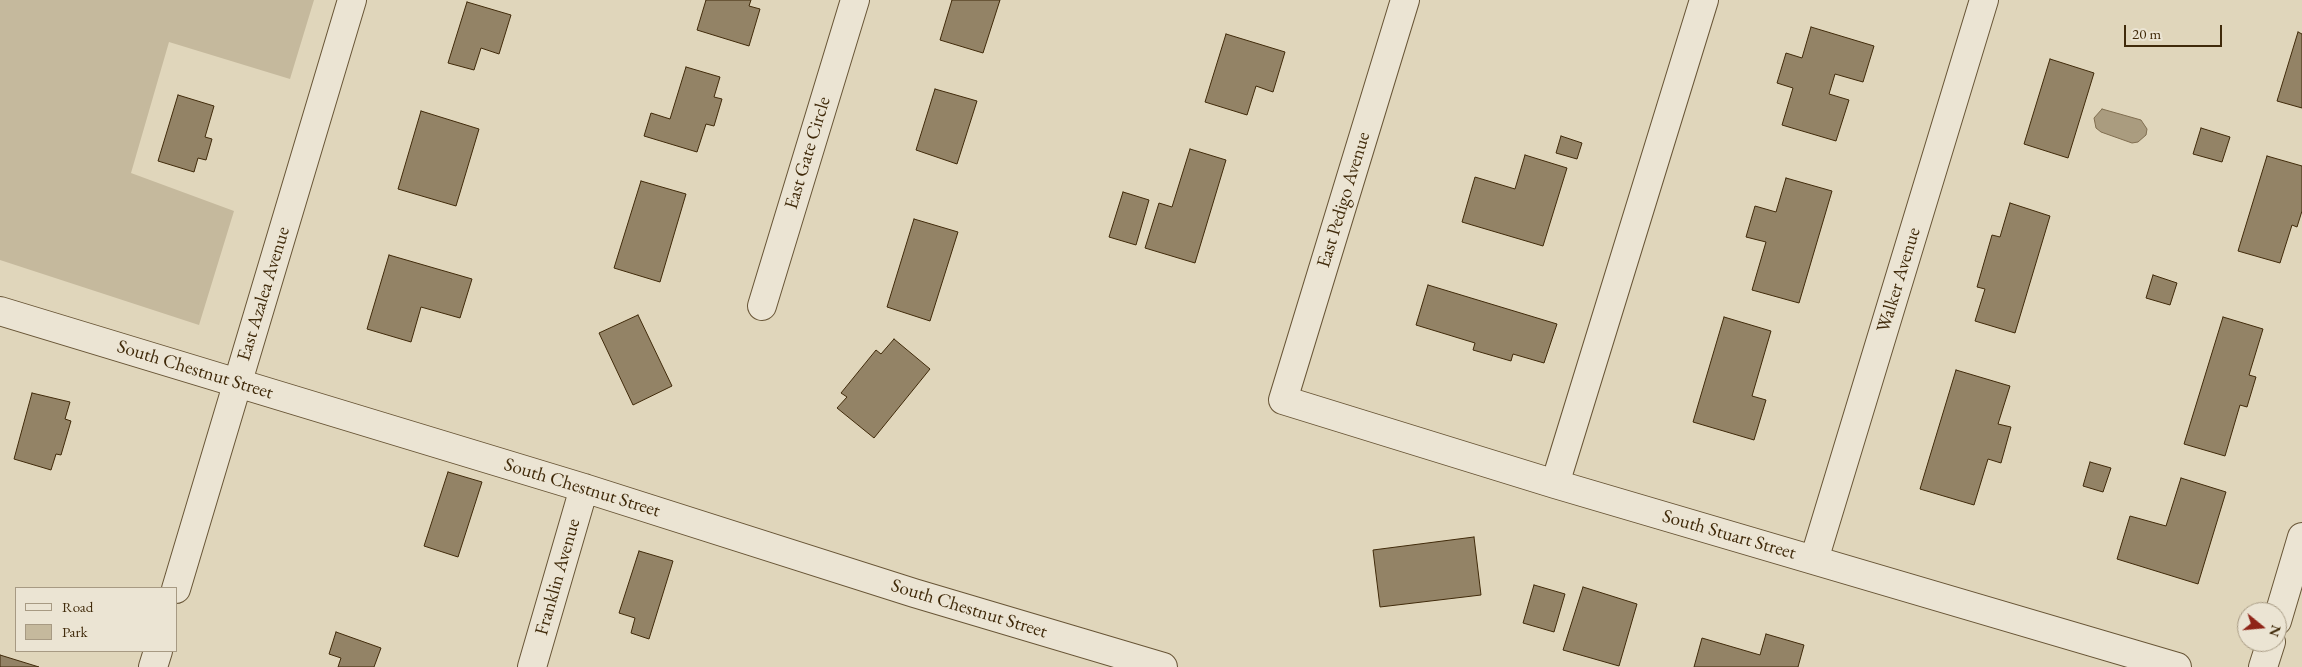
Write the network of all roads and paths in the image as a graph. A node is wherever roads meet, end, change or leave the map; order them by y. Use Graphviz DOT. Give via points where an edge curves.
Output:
graph roads {
  1 [pos="352,0"];
  2 [pos="855,0"];
  3 [pos="1405,0"];
  4 [pos="1704,0"];
  5 [pos="1984,0"];
  6 [pos="762,306"];
  7 [pos="0,311"];
  8 [pos="238,382"];
  9 [pos="1283,400"];
  10 [pos="1555,484"];
  11 [pos="584,488"];
  12 [pos="2302,537"];
  13 [pos="1814,560"];
  14 [pos="177,587"];
  15 [pos="2283,602"];
  16 [pos="158,652"];
  17 [pos="2268,652"];
  18 [pos="153,667"];
  19 [pos="532,667"];
  20 [pos="1163,667"];
  21 [pos="2176,667"];
  22 [pos="2263,667"];
  1 -- 8 [label="street, East Azalea Avenue"];
  2 -- 6 [label="street, East Gate Circle"];
  3 -- 9 [label="street, East Pedigo Avenue"];
  4 -- 10 [label="street"];
  5 -- 13 [label="street, Walker Avenue"];
  7 -- 8 [label="street, South Chestnut Street"];
  8 -- 11 [label="street, South Chestnut Street"];
  8 -- 14 [label="street, East Azalea Avenue"];
  9 -- 10 [label="street, South Stuart Street"];
  10 -- 13 [label="street, South Stuart Street"];
  11 -- 19 [label="street, Franklin Avenue"];
  11 -- 20 [label="street, South Chestnut Street" via="914,593"];
  12 -- 15 [label="street"];
  13 -- 21 [label="street, South Stuart Street"];
  16 -- 18 [label="street"];
  17 -- 22 [label="street"];
}
